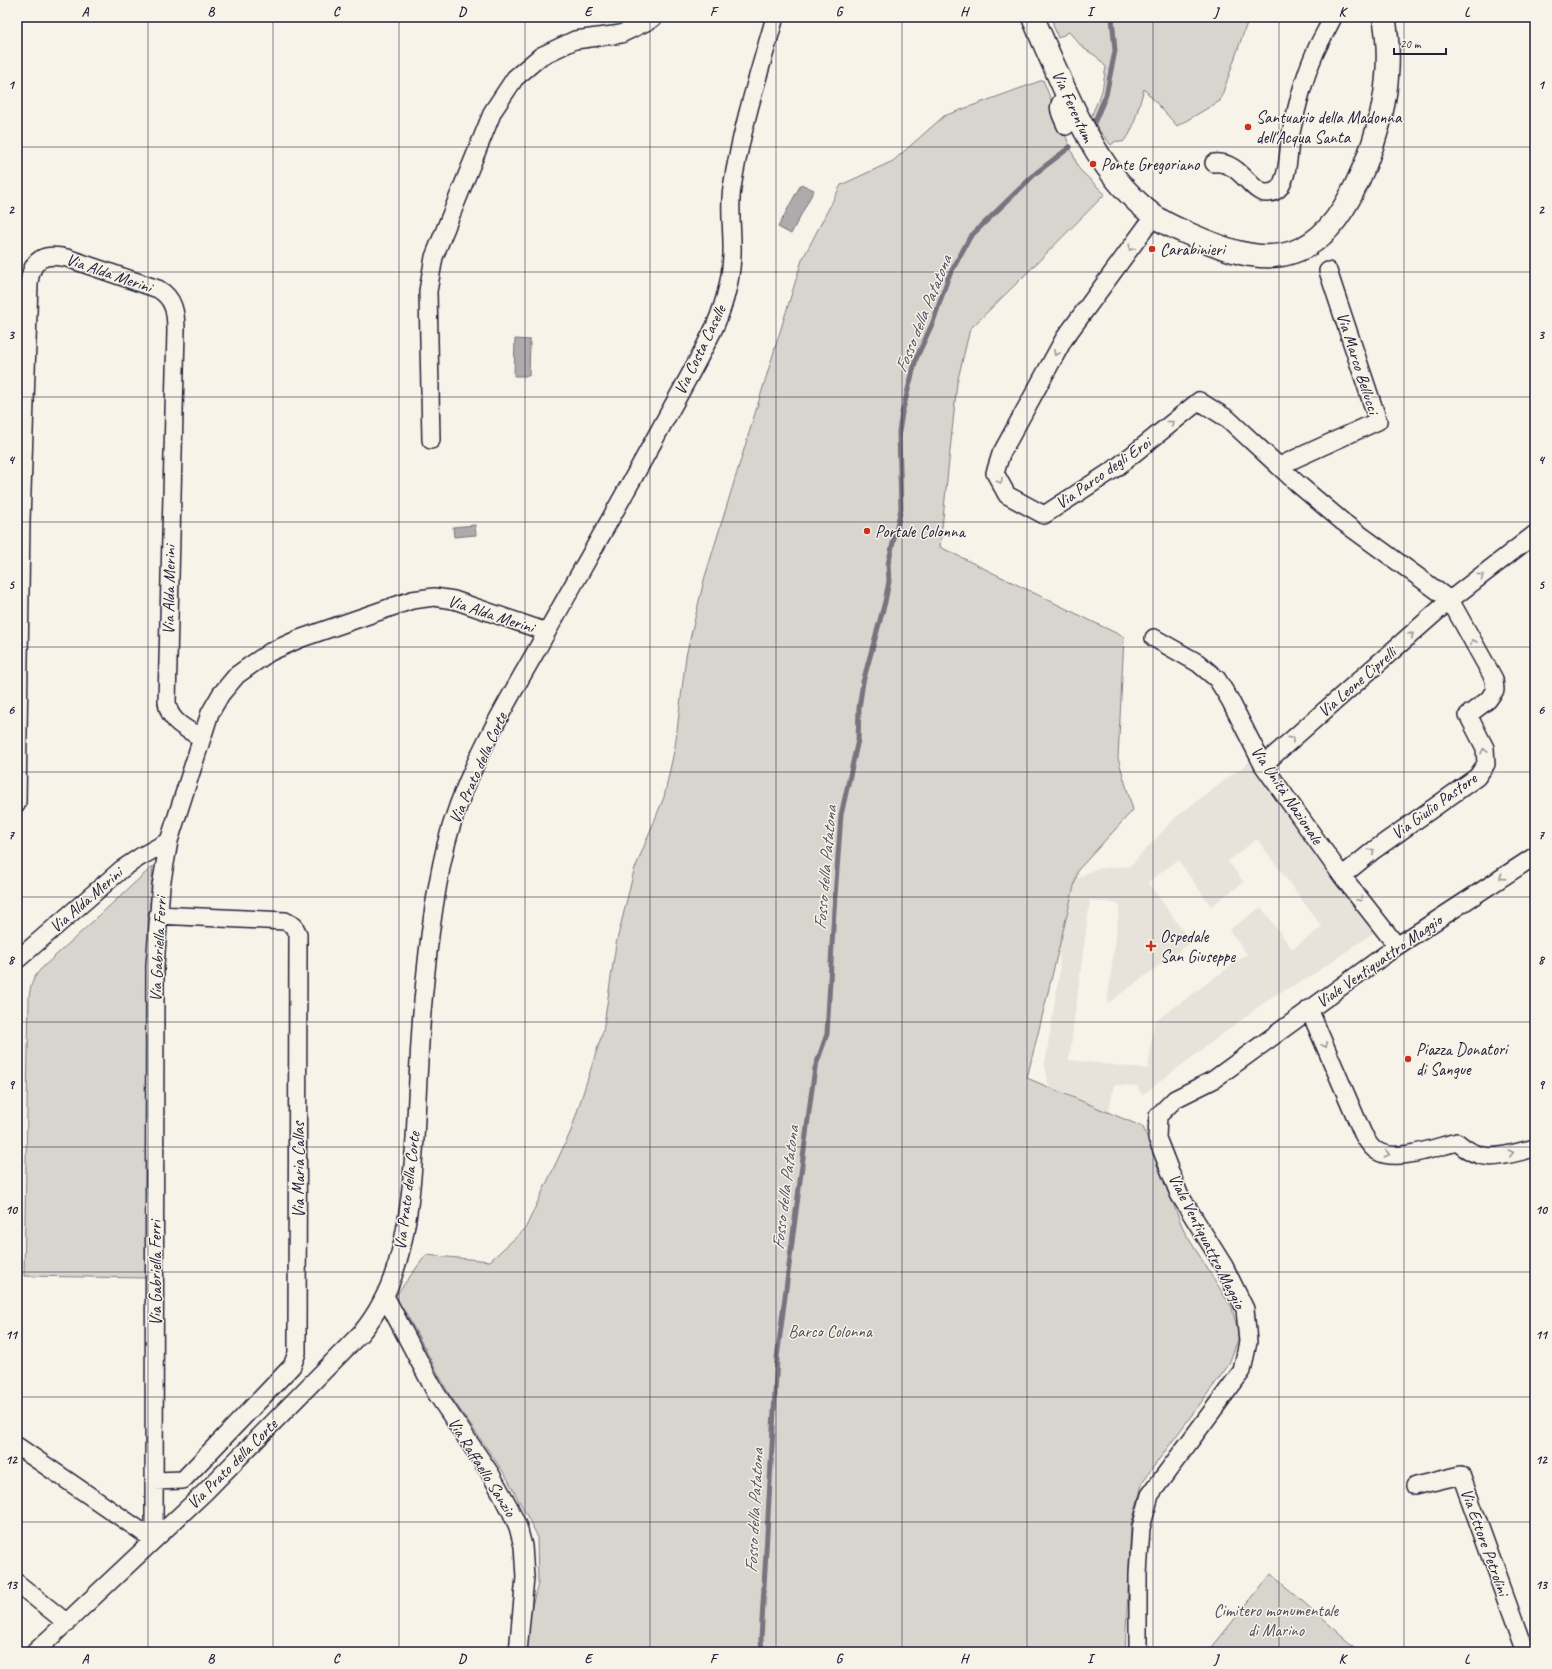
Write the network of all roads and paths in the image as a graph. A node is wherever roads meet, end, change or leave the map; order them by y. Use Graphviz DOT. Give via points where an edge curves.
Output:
graph roads {
  1 [pos="654,17"];
  2 [pos="775,17"];
  3 [pos="1033,17"];
  4 [pos="1333,17"];
  5 [pos="1384,17"];
  6 [pos="1068,96"];
  7 [pos="1066,126"];
  8 [pos="1214,164"];
  9 [pos="1154,216"];
  10 [pos="1328,271"];
  11 [pos="431,440"];
  12 [pos="1279,466"];
  13 [pos="19,520"];
  14 [pos="1535,534"];
  15 [pos="1450,600"];
  16 [pos="547,632"];
  17 [pos="1154,638"];
  18 [pos="201,738"];
  19 [pos="1263,765"];
  20 [pos="17,804"];
  21 [pos="169,841"];
  22 [pos="1535,856"];
  23 [pos="1342,876"];
  24 [pos="158,915"];
  25 [pos="1397,946"];
  26 [pos="17,960"];
  27 [pos="1309,1010"];
  28 [pos="1535,1148"];
  29 [pos="385,1296"];
  30 [pos="17,1446"];
  31 [pos="154,1481"];
  32 [pos="1415,1486"];
  33 [pos="154,1540"];
  34 [pos="17,1583"];
  35 [pos="67,1623"];
  36 [pos="35,1652"];
  37 [pos="518,1652"];
  38 [pos="1138,1652"];
  39 [pos="1525,1652"];
  1 -- 11 [label="street" via="621,34 575,40 541,56 515,78 493,110 434,257 428,291"];
  2 -- 16 [label="street, Via Costa Caselle" via="735,171 730,200 731,270 719,316 644,460"];
  3 -- 6 [label="main road, Via Ferentum"];
  4 -- 8 [label="street" via="1314,55 1300,97 1284,178 1279,188 1265,194 1231,166"];
  5 -- 9 [label="main road, Via Ferentum" via="1387,77 1375,140 1351,196 1334,223 1314,241 1283,255 1258,256 1213,244"];
  6 -- 7 [label="street" via="1060,102 1058,108"];
  6 -- 9 [label="main road, Via Ferentum" via="1084,131 1100,157 1124,188"];
  9 -- 12 [label="street, Via Parco degli Eroi, one-way" via="1064,339 1001,454 995,473 1007,495 1044,515 1116,468 1199,401 1228,419"];
  10 -- 12 [label="street, Via Marco Bellucci" via="1378,421"];
  12 -- 15 [label="street, Via Parco degli Eroi" via="1343,522"];
  13 -- 18 [label="street, Via Alda Merini" via="29,283 34,264 47,256 59,256 164,292 173,306 176,330 167,702 169,714 175,721"];
  13 -- 20 [label="street, Via Alda Merini"];
  15 -- 14 [label="street, Via Leone Ciprelli, one-way"];
  19 -- 15 [label="street, Via Leone Ciprelli, one-way"];
  23 -- 15 [label="street, Via Giulio Pastore, one-way" via="1477,776 1486,764 1485,748 1468,715 1488,700 1495,690 1494,679"];
  16 -- 18 [label="street, Via Alda Merini" via="454,600 434,597 412,600 292,641 251,664 221,694 210,713"];
  16 -- 29 [label="street, Via Prato della Corte" via="509,698 476,765 458,805 446,846 436,898 422,1013 413,1164 406,1225 397,1264"];
  17 -- 19 [label="street, Via Unità Nazionale" via="1198,662 1217,679"];
  18 -- 21 [label="street, Via Alda Merini"];
  19 -- 23 [label="street, Via Unità Nazionale"];
  21 -- 24 [label="street, Via Gabriella Ferri"];
  21 -- 26 [label="street, Via Alda Merini" via="122,869"];
  22 -- 25 [label="street, Viale Ventiquattro Maggio, one-way"];
  23 -- 25 [label="street, Via Unità Nazionale, one-way"];
  24 -- 31 [label="street, Via Gabriella Ferri" via="155,966"];
  24 -- 31 [label="street, Via Maria Callas" via="286,921 294,926 298,934 297,1353 292,1366 183,1480"];
  25 -- 27 [label="street, Viale Ventiquattro Maggio"];
  27 -- 28 [label="street, one-way" via="1363,1134 1377,1151 1398,1156 1457,1142 1467,1151 1488,1157"];
  27 -- 38 [label="street, Viale Ventiquattro Maggio" via="1213,1080 1175,1099 1158,1116 1157,1138 1179,1194 1224,1266 1245,1309 1248,1342 1242,1370 1150,1495 1141,1528"];
  29 -- 33 [label="street, Via Prato della Corte" via="361,1333 211,1486"];
  29 -- 37 [label="street, Via Raffaello Sanzio" via="436,1393 490,1473 510,1506 518,1527 523,1546 525,1577"];
  30 -- 33 [label="street"];
  31 -- 33 [label="street, Via Gabriella Ferri"];
  32 -- 39 [label="street, Via Ettore Petrolini" via="1460,1475"];
  33 -- 35 [label="street, Via Prato della Corte"];
  34 -- 35 [label="street"];
  35 -- 36 [label="street, Via Prato della Corte"];
}
